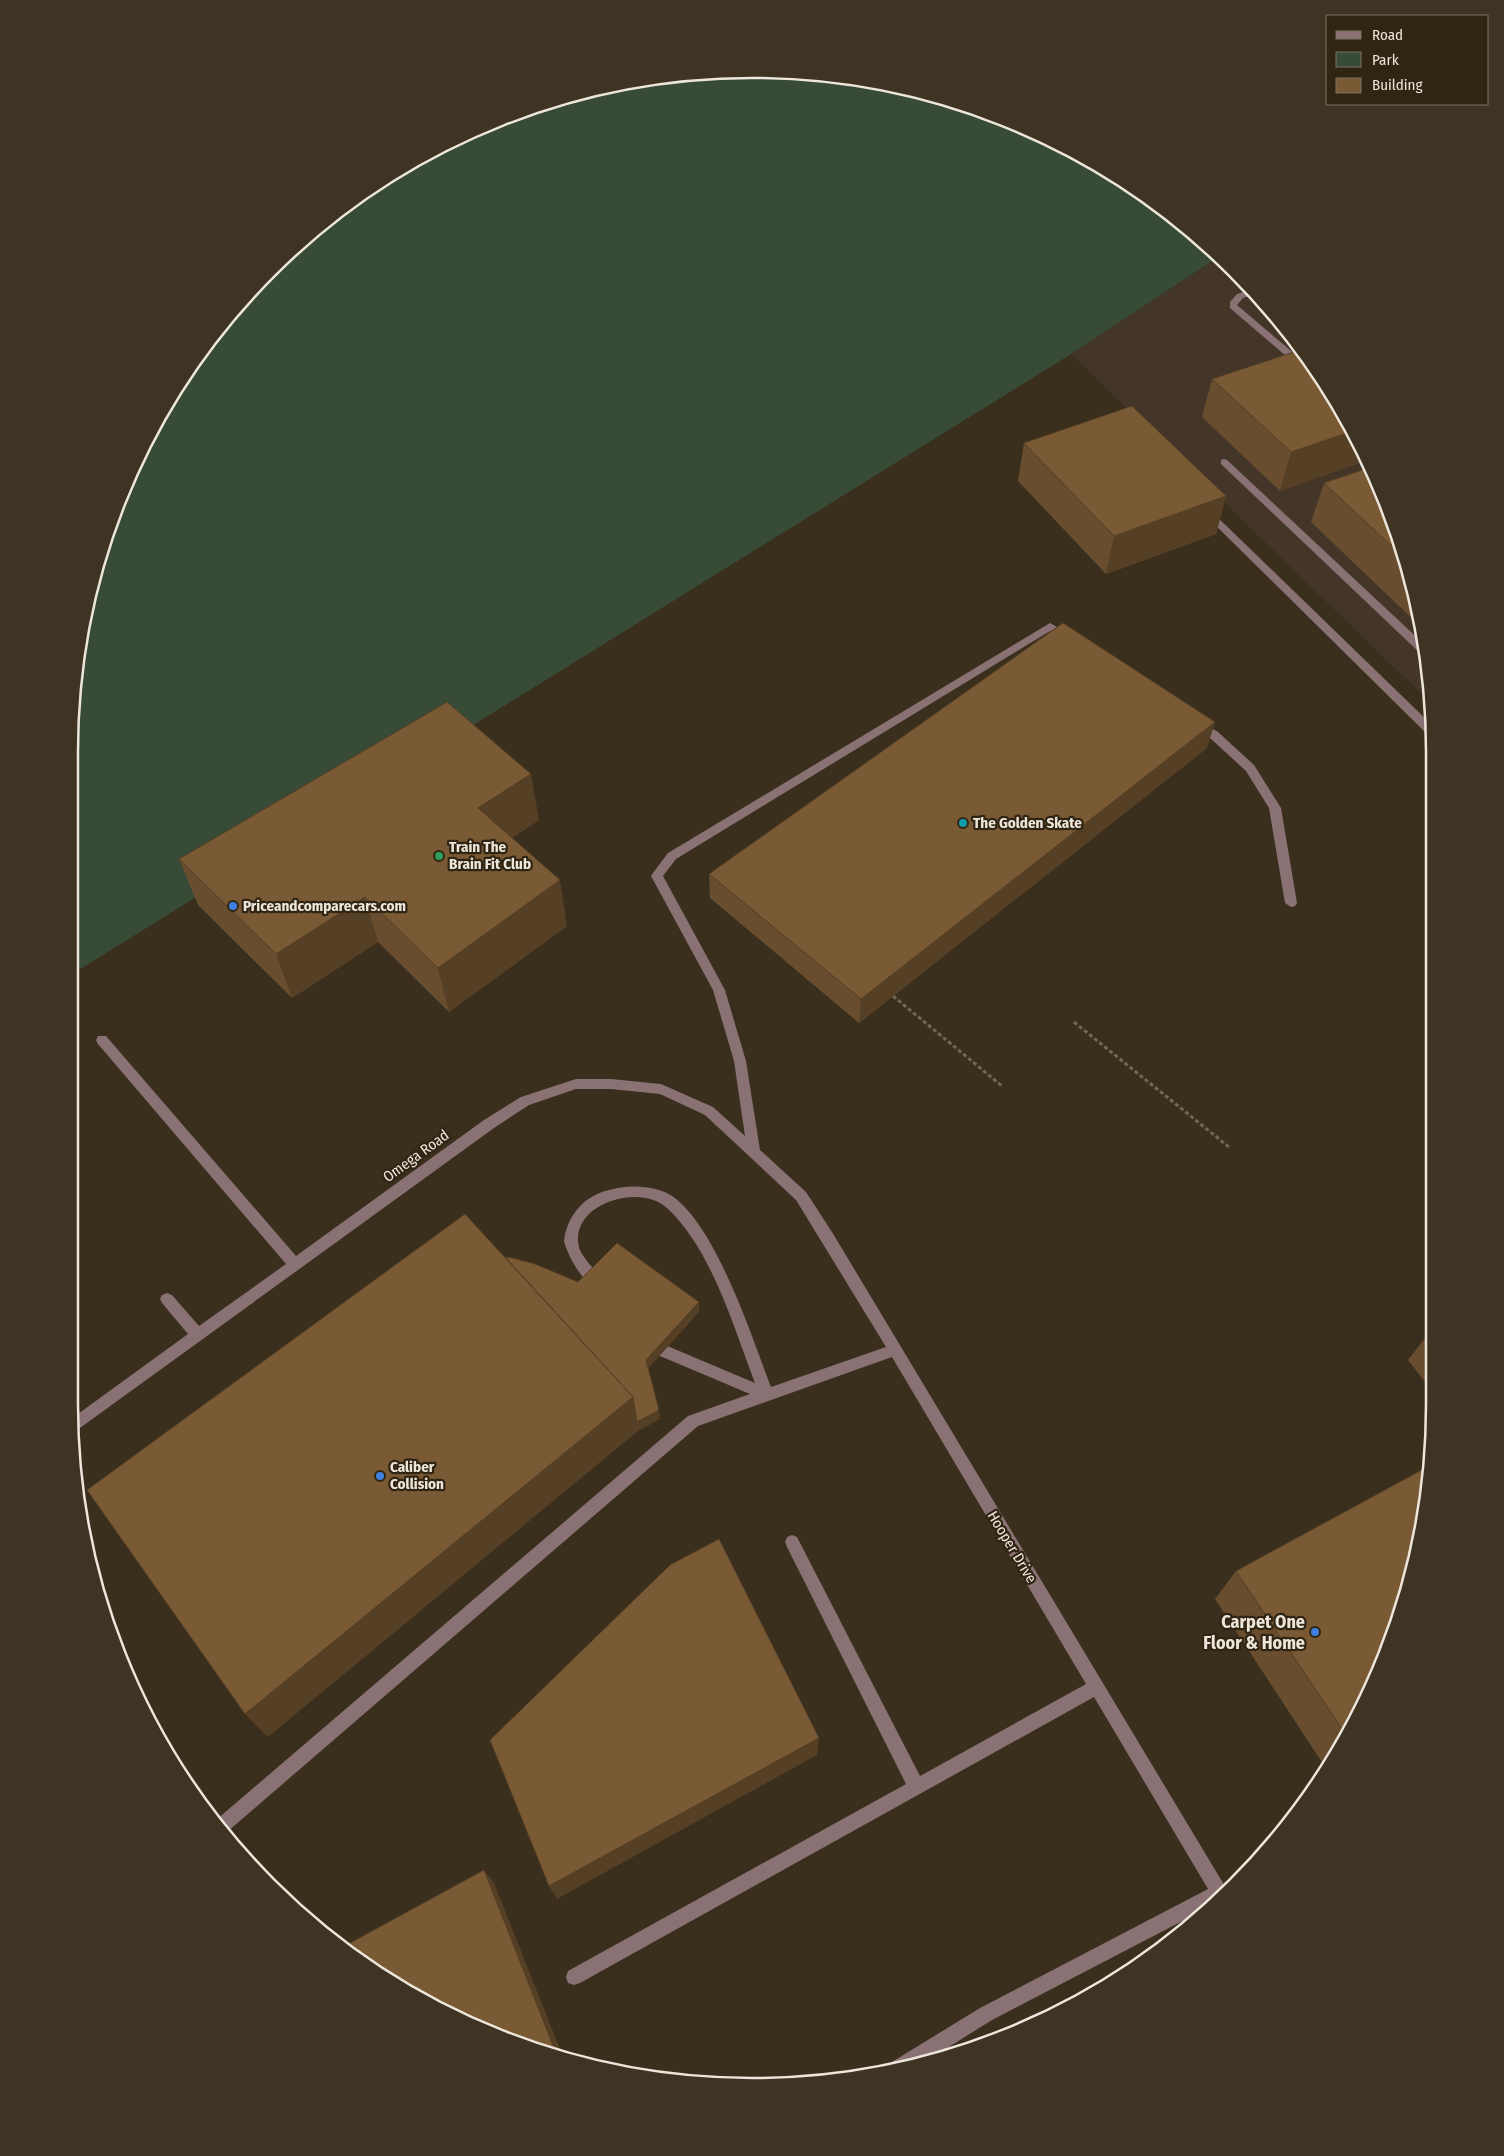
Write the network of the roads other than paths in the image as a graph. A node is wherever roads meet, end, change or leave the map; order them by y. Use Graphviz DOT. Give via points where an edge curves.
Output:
graph roads {
  1 [pos="1247,294"];
  2 [pos="1308,371"];
  3 [pos="1224,462"];
  4 [pos="1205,510"];
  5 [pos="1075,642"];
  6 [pos="1418,644"];
  7 [pos="1190,718"];
  8 [pos="1425,726"];
  9 [pos="1291,903"];
  10 [pos="102,1040"];
  11 [pos="754,1153"];
  12 [pos="801,1196"];
  13 [pos="295,1265"];
  14 [pos="594,1280"];
  15 [pos="167,1299"];
  16 [pos="198,1335"];
  17 [pos="894,1350"];
  18 [pos="665,1351"];
  19 [pos="767,1395"];
  20 [pos="78,1421"];
  21 [pos="792,1542"];
  22 [pos="1096,1687"];
  23 [pos="916,1786"];
  24 [pos="224,1824"];
  25 [pos="1219,1891"];
  26 [pos="1206,1903"];
  27 [pos="574,1977"];
  28 [pos="912,2060"];
  1 -- 2 [label="street" via="1240,296 1233,306"];
  3 -- 6 [label="street"];
  4 -- 8 [label="street"];
  5 -- 11 [label="street" via="1050,626 672,856 657,876 719,990 740,1061"];
  7 -- 9 [label="street" via="1250,768 1275,808"];
  10 -- 13 [label="street"];
  11 -- 12 [label="street, Omega Road"];
  11 -- 13 [label="street, Omega Road" via="709,1111 662,1089 576,1084 525,1101 489,1124"];
  12 -- 17 [label="street, Hooper Drive"];
  13 -- 16 [label="street, Omega Road"];
  14 -- 19 [label="street" via="571,1241 577,1219 593,1202 617,1193 645,1192 668,1201 685,1217 714,1266"];
  15 -- 16 [label="street"];
  16 -- 20 [label="street, Omega Road"];
  17 -- 19 [label="street"];
  17 -- 22 [label="street, Hooper Drive"];
  18 -- 19 [label="street"];
  19 -- 24 [label="street" via="693,1421"];
  21 -- 23 [label="street"];
  22 -- 23 [label="street"];
  22 -- 25 [label="street, Hooper Drive"];
  23 -- 27 [label="street"];
  26 -- 28 [label="street" via="986,2014"];
}
